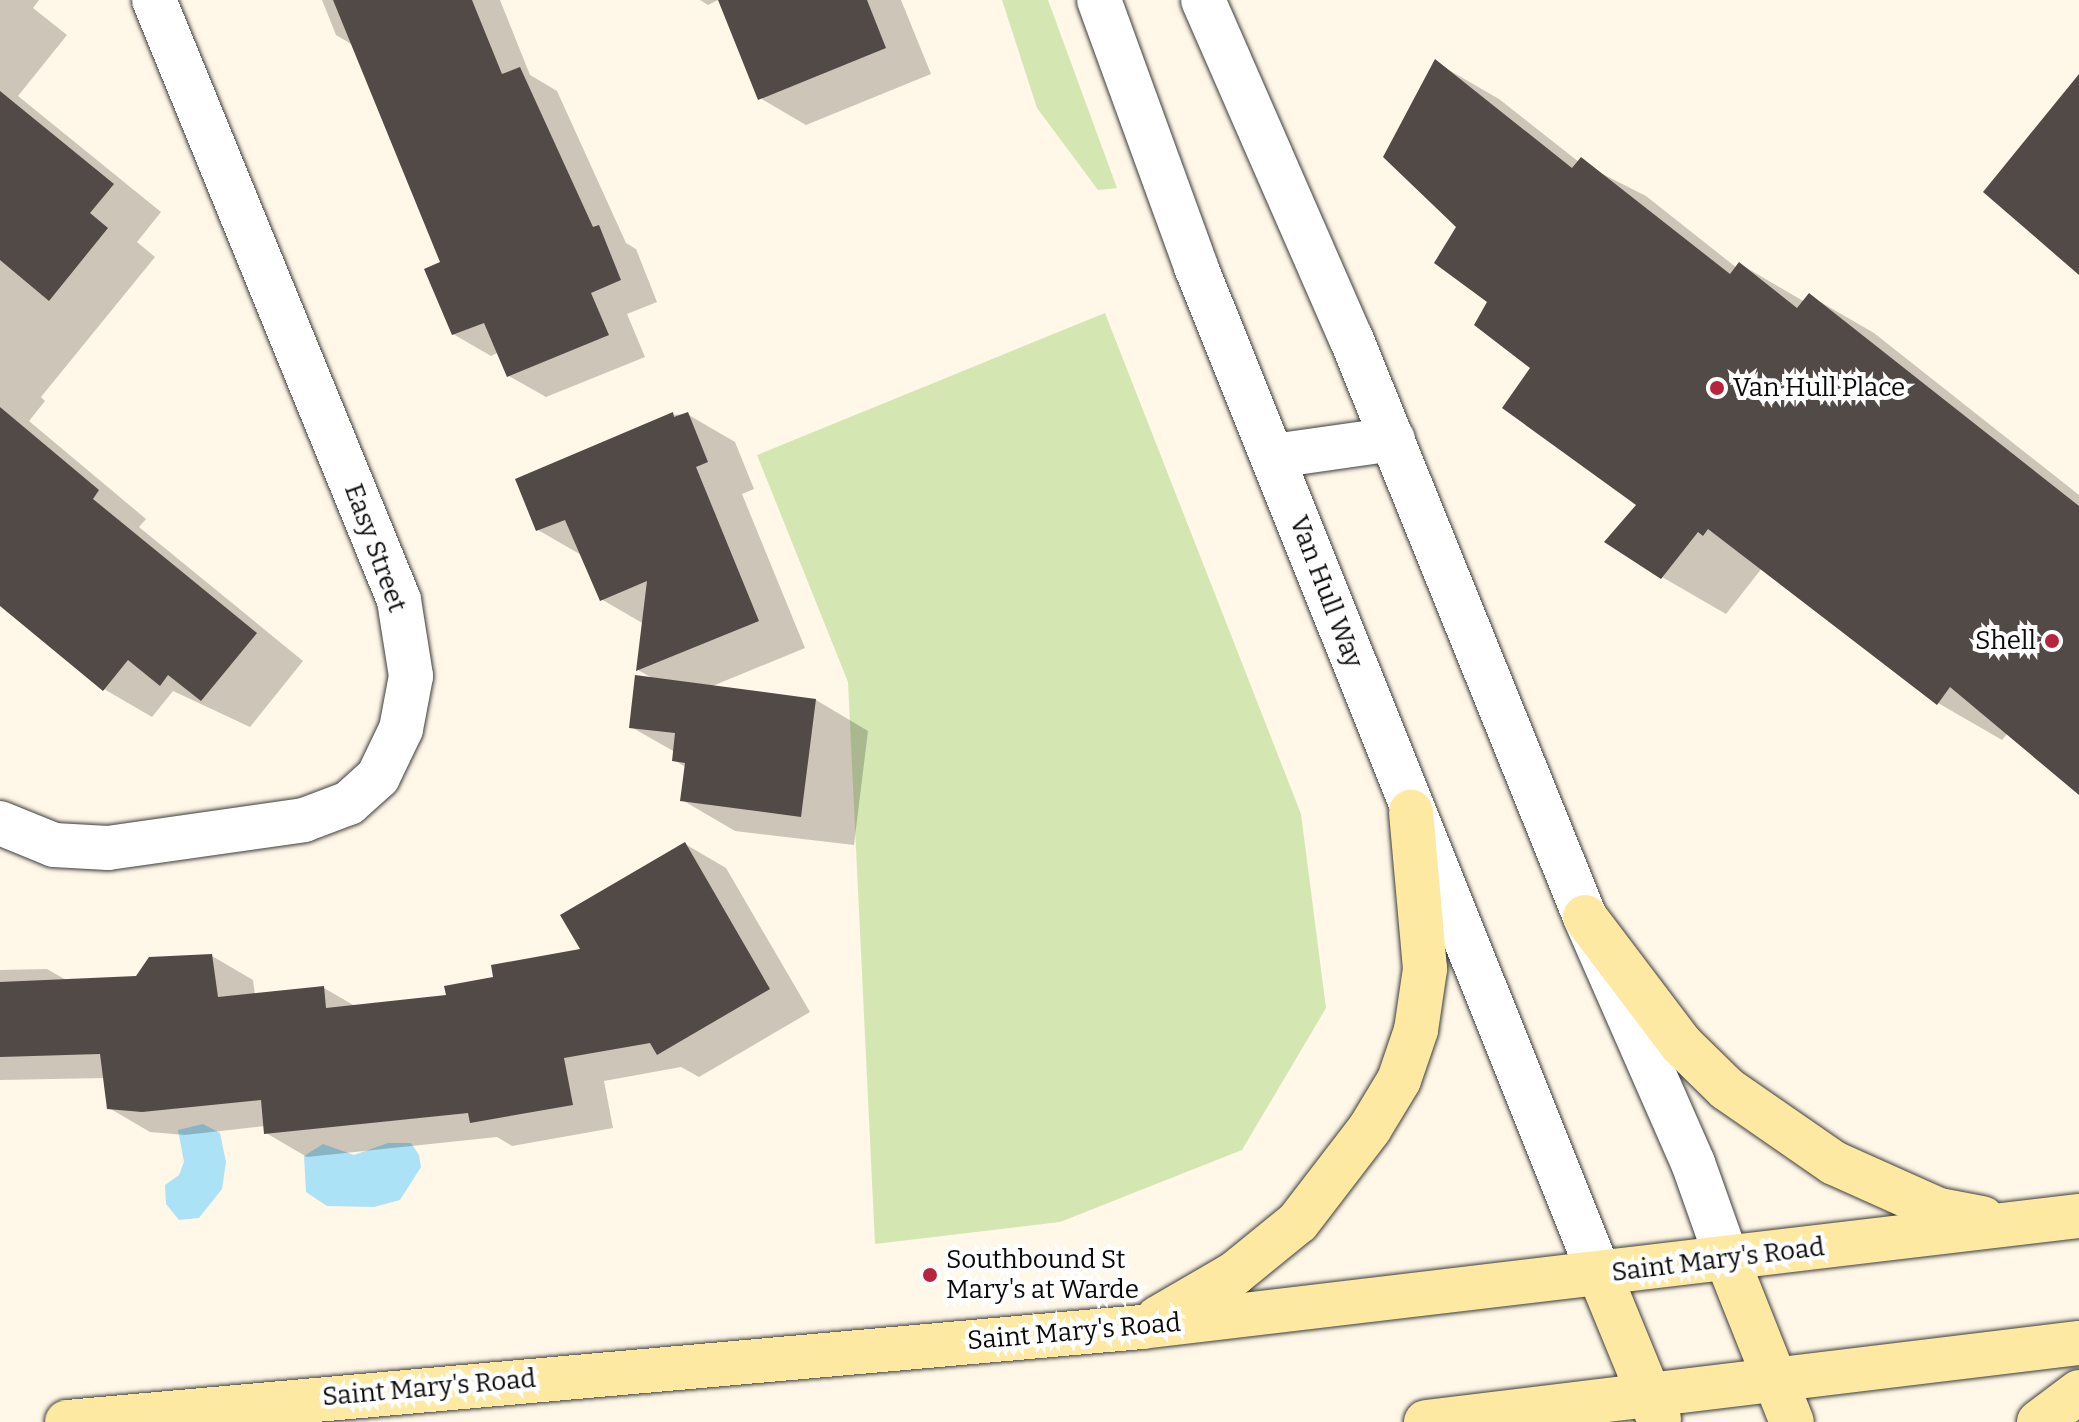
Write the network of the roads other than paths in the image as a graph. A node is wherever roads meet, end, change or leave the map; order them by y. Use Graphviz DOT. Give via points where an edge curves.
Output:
graph roads {
  1 [pos="154,0"];
  2 [pos="1099,0"];
  3 [pos="1203,0"];
  4 [pos="1393,439"];
  5 [pos="1274,456"];
  6 [pos="1411,812"];
  7 [pos="0,823"];
  8 [pos="1585,917"];
  9 [pos="2079,1216"];
  10 [pos="2019,1225"];
  11 [pos="1727,1259"];
  12 [pos="1599,1273"];
  13 [pos="1142,1327"];
  14 [pos="2079,1343"];
  15 [pos="1776,1379"];
  16 [pos="2079,1392"];
  17 [pos="1654,1408"];
  18 [pos="67,1422"];
  19 [pos="1426,1422"];
  20 [pos="1792,1422"];
  21 [pos="2039,1422"];
  1 -- 7 [label="street, Easy Street" via="399,600 411,676 404,716 378,777 349,803 304,820 108,848 54,845"];
  2 -- 5 [label="street, Van Hull Way" via="1196,267"];
  3 -- 4 [label="street"];
  4 -- 5 [label="street"];
  4 -- 8 [label="street"];
  5 -- 6 [label="street, Van Hull Way"];
  6 -- 12 [label="street, Van Hull Way"];
  6 -- 13 [label="main road" via="1425,969 1416,1030 1399,1080 1370,1128 1298,1222 1234,1274"];
  8 -- 10 [label="main road" via="1681,1044 1771,1122 1834,1163 1939,1210"];
  8 -- 11 [label="street" via="1693,1163"];
  9 -- 10 [label="main road, Saint Mary's Road"];
  10 -- 11 [label="main road, Saint Mary's Road"];
  11 -- 12 [label="main road, Saint Mary's Road"];
  11 -- 15 [label="main road"];
  12 -- 13 [label="main road, Saint Mary's Road"];
  12 -- 17 [label="main road"];
  13 -- 18 [label="main road, Saint Mary's Road"];
  14 -- 15 [label="main road"];
  15 -- 17 [label="main road"];
  15 -- 20 [label="main road"];
  16 -- 21 [label="main road"];
  17 -- 19 [label="main road"];
}
